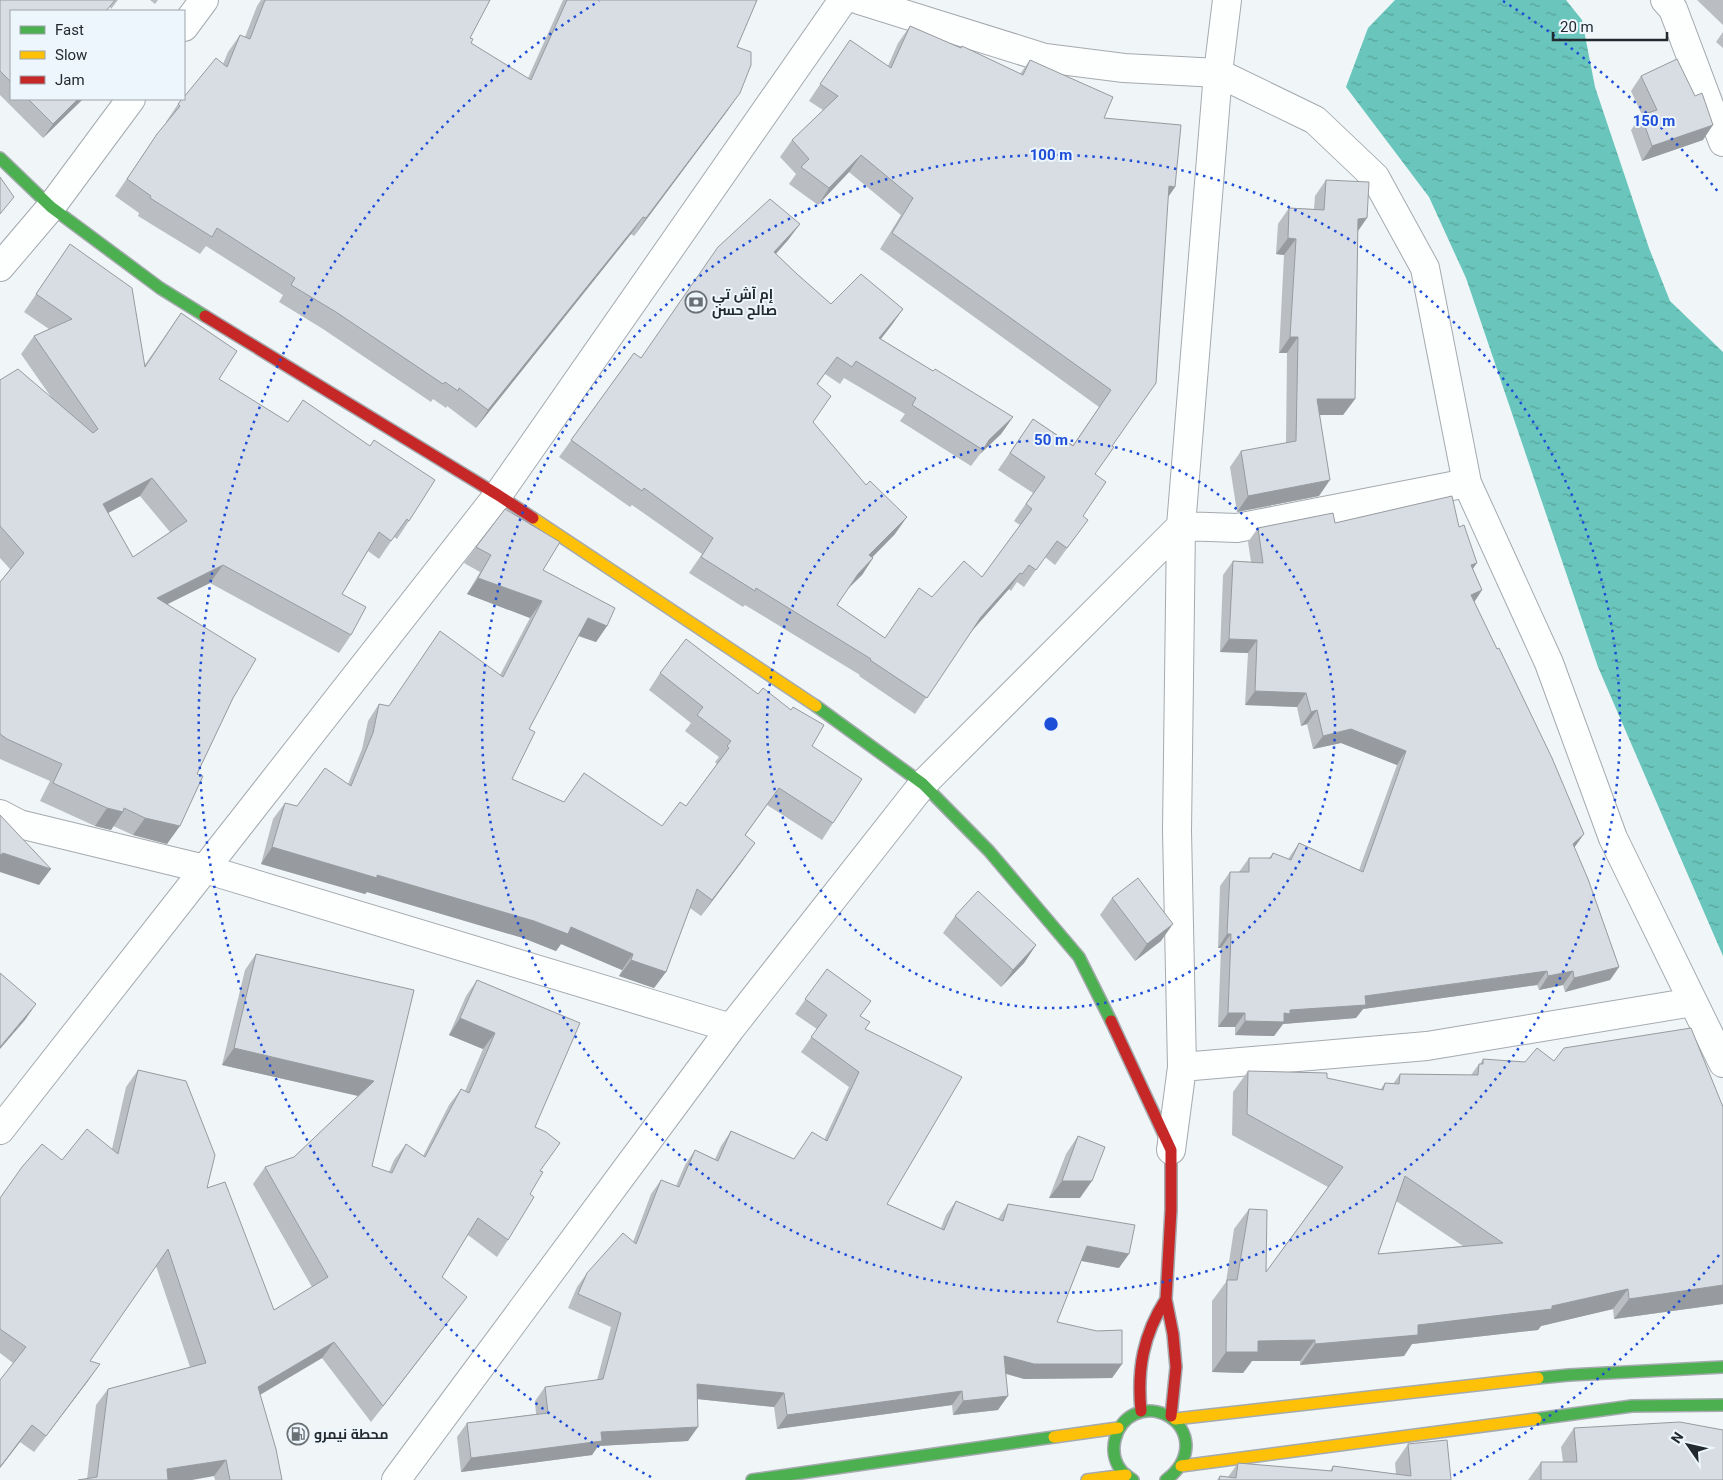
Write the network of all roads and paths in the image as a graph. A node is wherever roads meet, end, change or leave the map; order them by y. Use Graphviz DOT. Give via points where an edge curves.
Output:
graph roads {
  1 [pos="204,0"];
  2 [pos="843,0"];
  3 [pos="859,0"];
  4 [pos="1227,0"];
  5 [pos="1665,0"];
  6 [pos="185,26"];
  7 [pos="1218,73"];
  8 [pos="130,100"];
  9 [pos="1723,142"];
  10 [pos="0,158"];
  11 [pos="51,207"];
  12 [pos="0,267"];
  13 [pos="1467,483"];
  14 [pos="498,495"];
  15 [pos="1181,526"];
  16 [pos="923,784"];
  17 [pos="0,814"];
  18 [pos="205,869"];
  19 [pos="1693,1002"];
  20 [pos="731,1028"];
  21 [pos="1723,1063"];
  22 [pos="1182,1068"];
  23 [pos="0,1130"];
  24 [pos="1171,1150"];
  25 [pos="1166,1299"];
  26 [pos="1723,1367"];
  27 [pos="1723,1405"];
  28 [pos="1140,1411"];
  29 [pos="1173,1418"];
  30 [pos="1118,1428"];
  31 [pos="1181,1466"];
  32 [pos="1131,1479"];
  33 [pos="396,1480"];
  34 [pos="752,1480"];
  35 [pos="1087,1480"];
  36 [pos="1166,1480"];
  1 -- 6 [label="street"];
  2 -- 14 [label="street"];
  3 -- 7 [label="street" via="1045,58 1124,68"];
  4 -- 7 [label="street"];
  5 -- 9 [label="street" via="1673,9"];
  7 -- 13 [label="street" via="1315,120 1375,177 1425,268"];
  7 -- 15 [label="street"];
  8 -- 11 [label="street"];
  10 -- 11 [label="street"];
  11 -- 12 [label="street"];
  11 -- 14 [label="street" via="160,288"];
  13 -- 15 [label="street" via="1237,528"];
  13 -- 19 [label="street" via="1549,663 1613,838"];
  14 -- 16 [label="street" via="802,696"];
  14 -- 18 [label="street"];
  15 -- 16 [label="street"];
  15 -- 22 [label="street" via="1177,830"];
  16 -- 20 [label="street"];
  16 -- 24 [label="street" via="989,851 1079,957"];
  17 -- 18 [label="street" via="18,824"];
  18 -- 20 [label="street"];
  18 -- 23 [label="street"];
  19 -- 21 [label="street"];
  19 -- 22 [label="street" via="1427,1046"];
  20 -- 33 [label="street"];
  22 -- 24 [label="street"];
  24 -- 25 [label="street"];
  25 -- 28 [label="street" via="1151,1324 1142,1356"];
  25 -- 29 [label="street" via="1176,1368"];
  26 -- 29 [label="street" via="1569,1375"];
  27 -- 31 [label="street" via="1632,1406"];
  28 -- 29 [label="street" via="1157,1410"];
  28 -- 30 [label="street"];
  29 -- 31 [label="street" via="1186,1438 1187,1452"];
  30 -- 32 [label="street" via="1115,1456 1118,1466"];
  30 -- 34 [label="street"];
  31 -- 36 [label="street"];
  32 -- 35 [label="street"];
}
